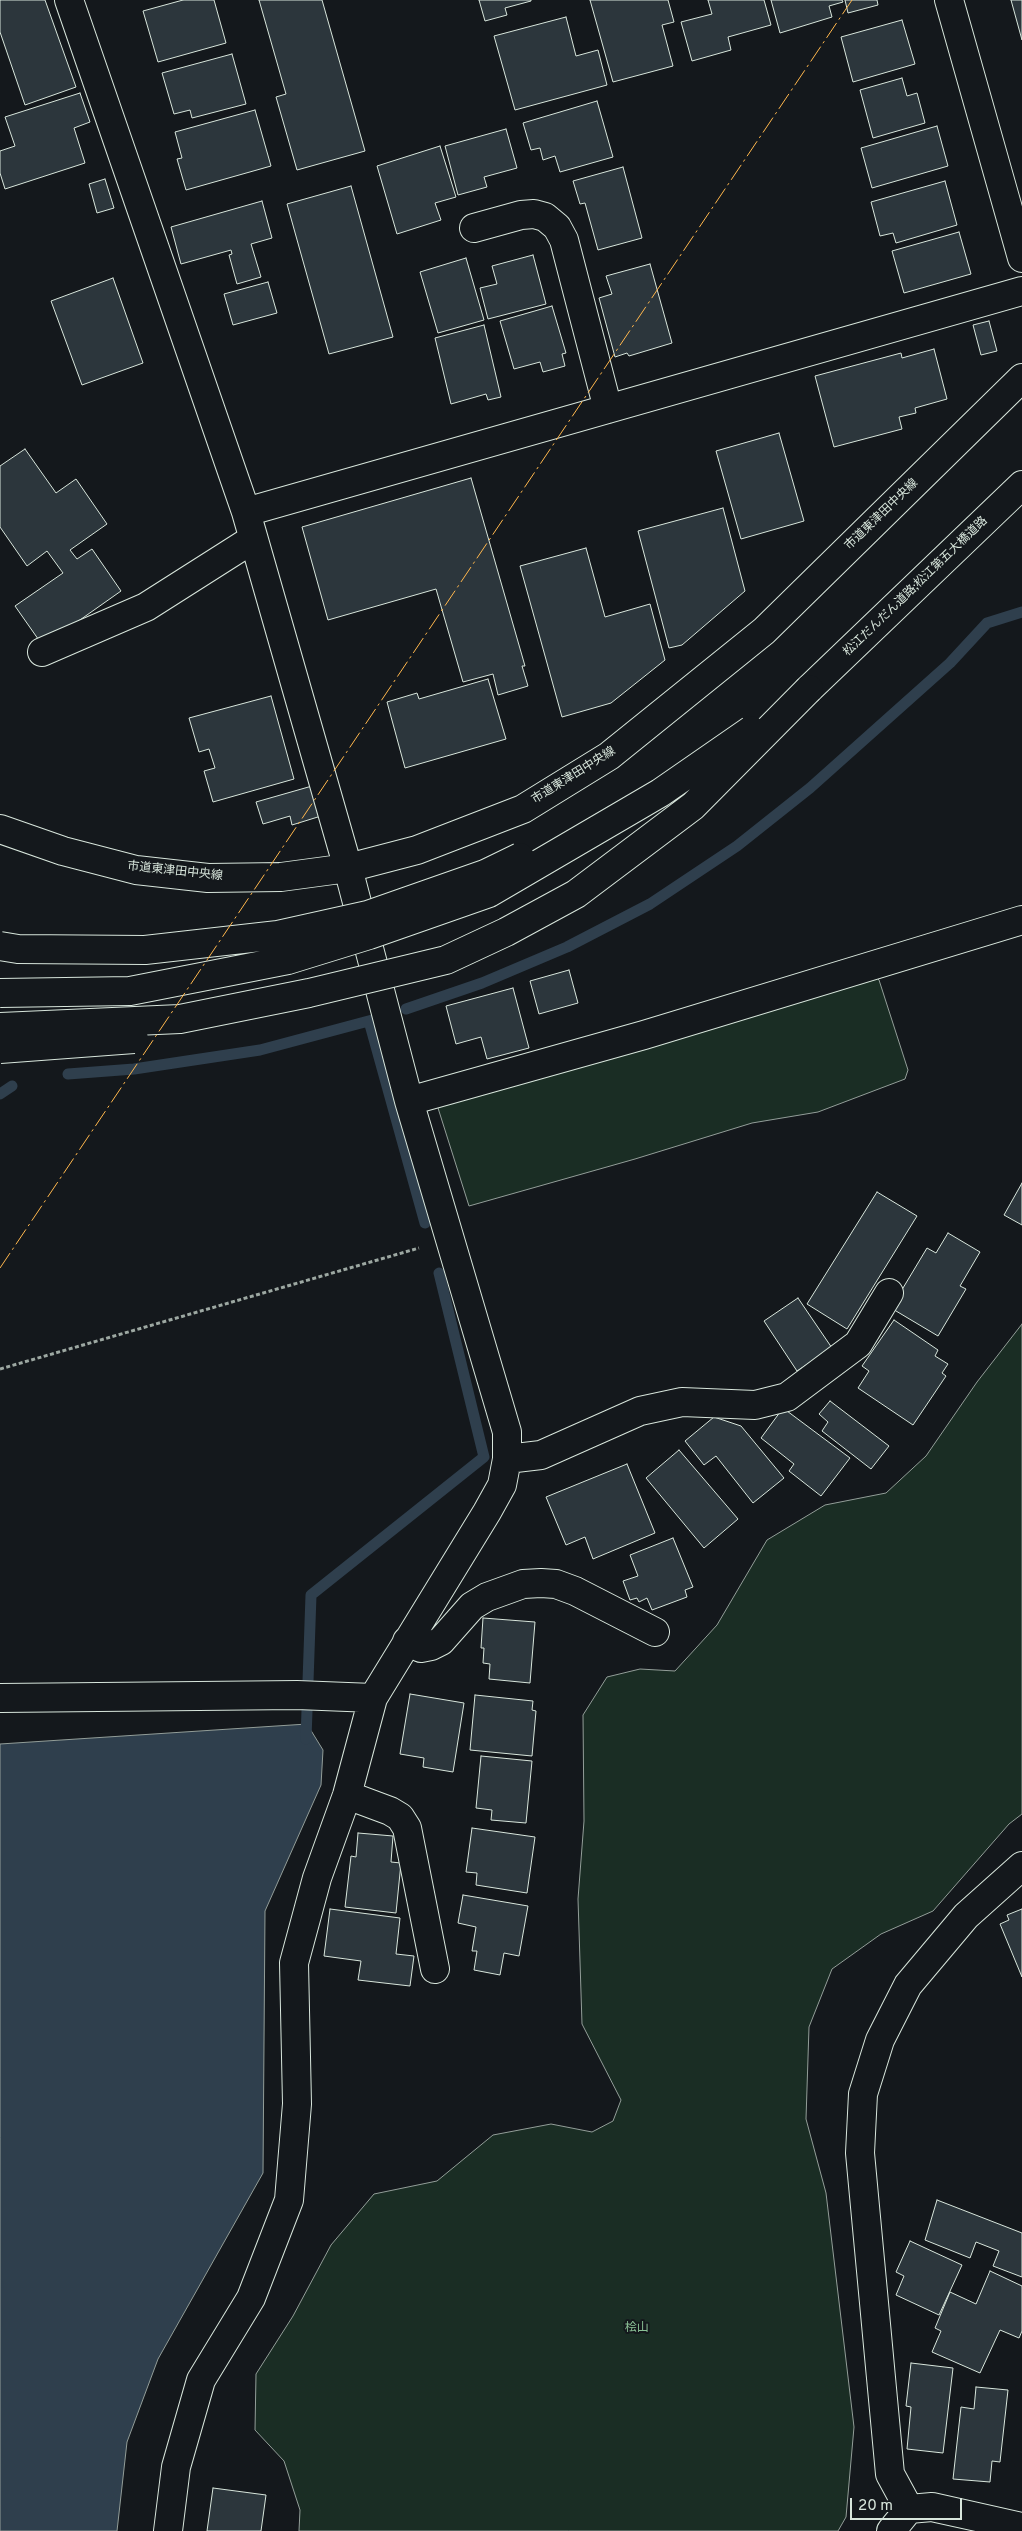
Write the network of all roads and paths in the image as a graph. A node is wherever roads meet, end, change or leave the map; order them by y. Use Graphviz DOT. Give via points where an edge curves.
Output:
graph roads {
  1 [pos="69,0"];
  2 [pos="949,0"];
  3 [pos="474,228"];
  4 [pos="1022,258"];
  5 [pos="1022,291"];
  6 [pos="1022,378"];
  7 [pos="608,409"];
  8 [pos="1022,485"];
  9 [pos="246,512"];
  10 [pos="253,539"];
  11 [pos="42,652"];
  12 [pos="809,689"];
  13 [pos="660,793"];
  14 [pos="0,829"];
  15 [pos="348,868"];
  16 [pos="1022,920"];
  17 [pos="0,946"];
  18 [pos="446,960"];
  19 [pos="0,993"];
  20 [pos="0,1026"];
  21 [pos="0,1049"];
  22 [pos="409,1101"];
  23 [pos="451,1239"];
  24 [pos="889,1293"];
  25 [pos="0,1369"];
  26 [pos="507,1459"];
  27 [pos="655,1632"];
  28 [pos="407,1641"];
  29 [pos="0,1698"];
  30 [pos="374,1698"];
  31 [pos="347,1795"];
  32 [pos="1022,1866"];
  33 [pos="435,1969"];
  34 [pos="909,2509"];
  35 [pos="1022,2527"];
  36 [pos="168,2531"];
  37 [pos="892,2531"];
  1 -- 9 [label="main road"];
  2 -- 4 [label="main road"];
  3 -- 7 [label="main road" via="521,214 545,217 557,227 564,240"];
  5 -- 7 [label="main road"];
  6 -- 15 [label="main road, 市道東津田中央線" via="764,632 609,756 523,809 417,850"];
  7 -- 9 [label="main road"];
  8 -- 12 [label="main road, 松江だんだん道路;松江第五大橋道路"];
  9 -- 10 [label="main road"];
  10 -- 11 [label="main road" via="146,607"];
  10 -- 15 [label="main road"];
  12 -- 13 [label="main road, bridge"];
  12 -- 18 [label="main road, bridge" via="693,806 576,894"];
  13 -- 17 [label="main road, bridge" via="484,874 368,915 278,935 145,950 18,949"];
  13 -- 19 [label="main road, bridge" via="489,894 288,960 130,991"];
  14 -- 15 [label="main road, 市道東津田中央線" via="63,851 136,870 208,878 281,877"];
  15 -- 22 [label="main road"];
  16 -- 22 [label="main road" via="644,1035"];
  18 -- 20 [label="main road, bridge" via="310,993 180,1019"];
  18 -- 21 [label="main road, bridge" via="323,1008 206,1033"];
  22 -- 23 [label="main road"];
  23 -- 25 [label="path"];
  23 -- 26 [label="main road" via="507,1432"];
  24 -- 26 [label="main road" via="858,1344 787,1397 755,1405 682,1402 640,1411 541,1455"];
  26 -- 28 [label="main road" via="502,1485"];
  27 -- 28 [label="main road" via="575,1591 541,1583 509,1588 487,1597 472,1606 441,1641 431,1646 421,1648"];
  28 -- 30 [label="main road"];
  29 -- 30 [label="main road"];
  30 -- 31 [label="main road"];
  31 -- 33 [label="main road" via="390,1811 400,1817 406,1828"];
  31 -- 36 [label="main road" via="317,1878 294,1962 297,2104 289,2200 251,2298 201,2380 176,2467"];
  32 -- 34 [label="main road" via="966,1916 908,1985 880,2040 863,2094 860,2153 890,2474"];
  34 -- 35 [label="main road" via="932,2507"];
  34 -- 37 [label="main road"];
}
